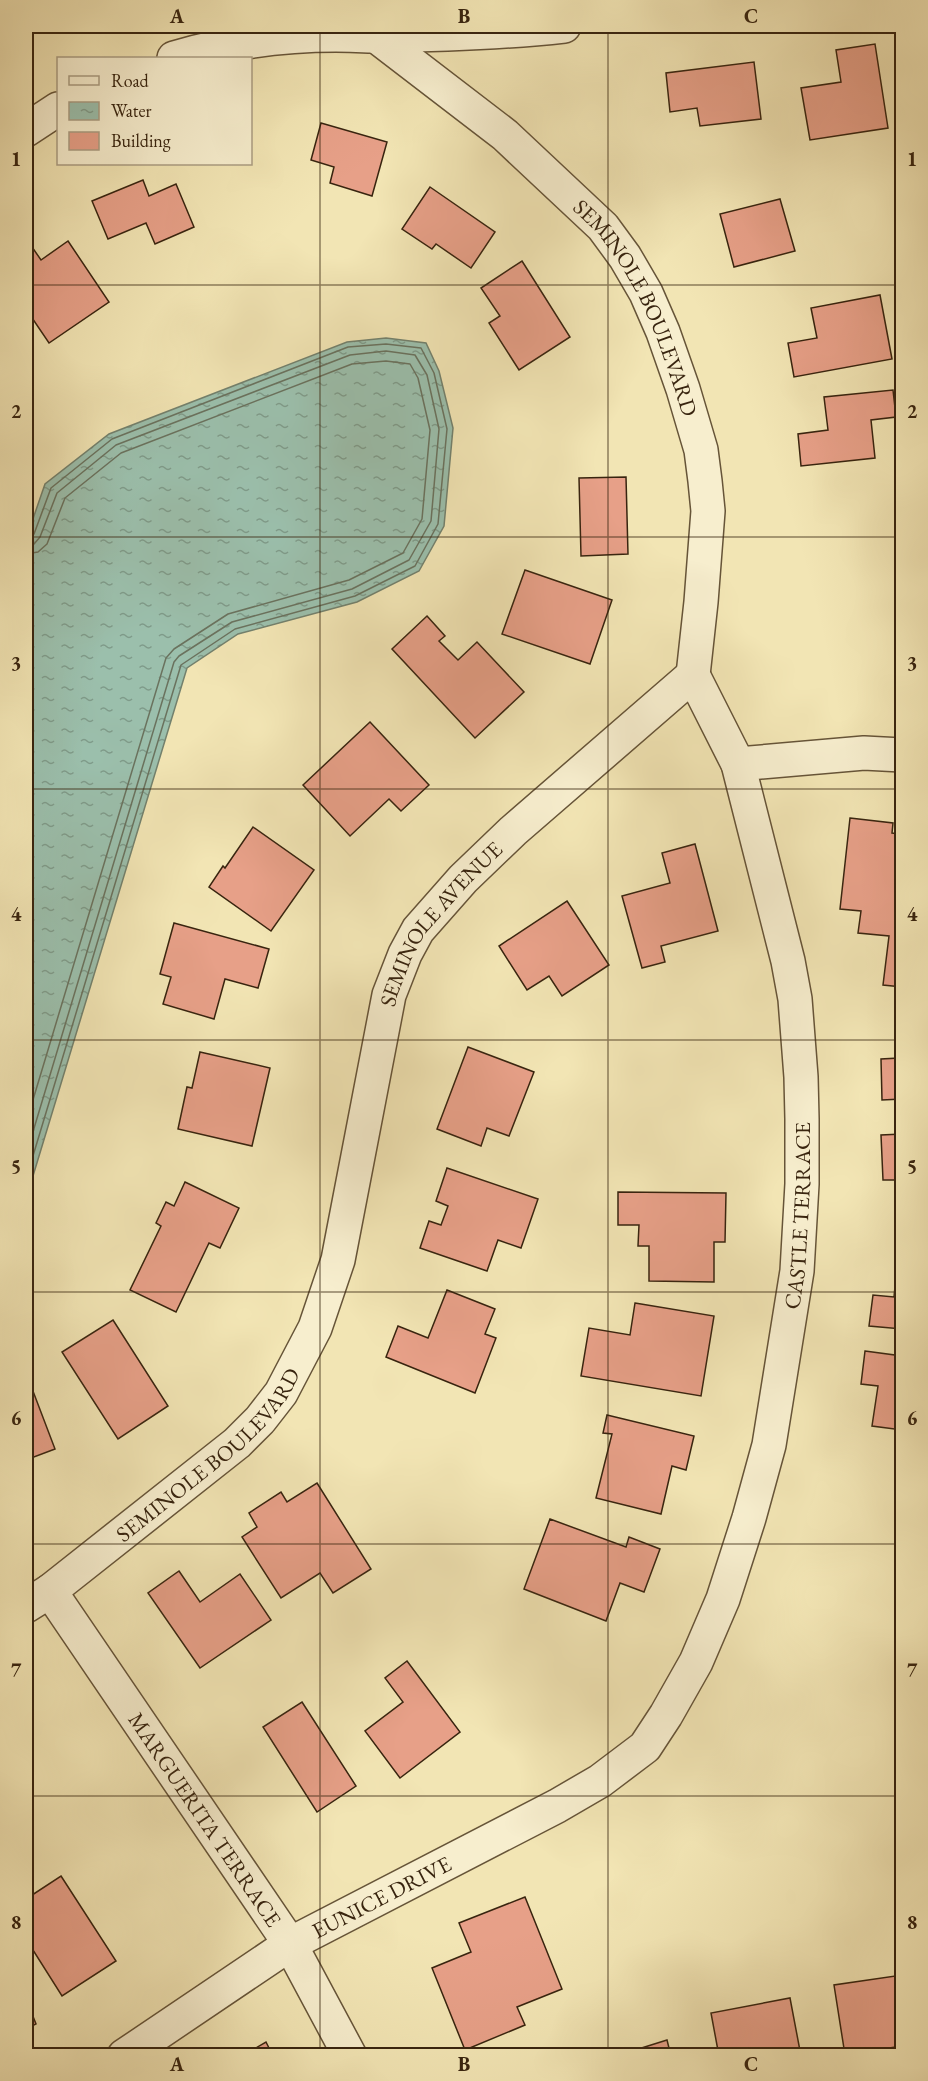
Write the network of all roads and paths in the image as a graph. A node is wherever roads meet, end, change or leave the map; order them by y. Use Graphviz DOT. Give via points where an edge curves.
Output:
graph roads {
  1 [pos="564,26"];
  2 [pos="376,36"];
  3 [pos="178,57"];
  4 [pos="57,110"];
  5 [pos="26,130"];
  6 [pos="693,675"];
  7 [pos="903,755"];
  8 [pos="738,764"];
  9 [pos="338,1260"];
  10 [pos="38,1599"];
  11 [pos="645,1747"];
  12 [pos="290,1944"];
  13 [pos="124,2055"];
  14 [pos="350,2055"];
  1 -- 2 [label="street"];
  2 -- 3 [label="street" via="335,35 239,43"];
  2 -- 6 [label="street, SEMINOLE BOULEVARD" via="505,135 603,227 646,293 683,389 701,450 705,481 708,511"];
  4 -- 5 [label="street"];
  6 -- 8 [label="street, CASTLE TERRACE"];
  6 -- 9 [label="street, SEMINOLE AVENUE" via="513,831 418,930 389,995"];
  7 -- 8 [label="street" via="864,753"];
  8 -- 11 [label="street, CASTLE TERRACE" via="795,999 802,1129 798,1260 769,1445 749,1518 723,1599 696,1662"];
  9 -- 10 [label="street, SEMINOLE BOULEVARD" via="315,1328 281,1393 260,1420 184,1486"];
  10 -- 12 [label="street, MARGUERITA TERRACE"];
  11 -- 12 [label="street, EUNICE DRIVE" via="600,1781 557,1806"];
  12 -- 13 [label="street, EUNICE DRIVE"];
  12 -- 14 [label="street, MARGUERITA TERRACE"];
}
